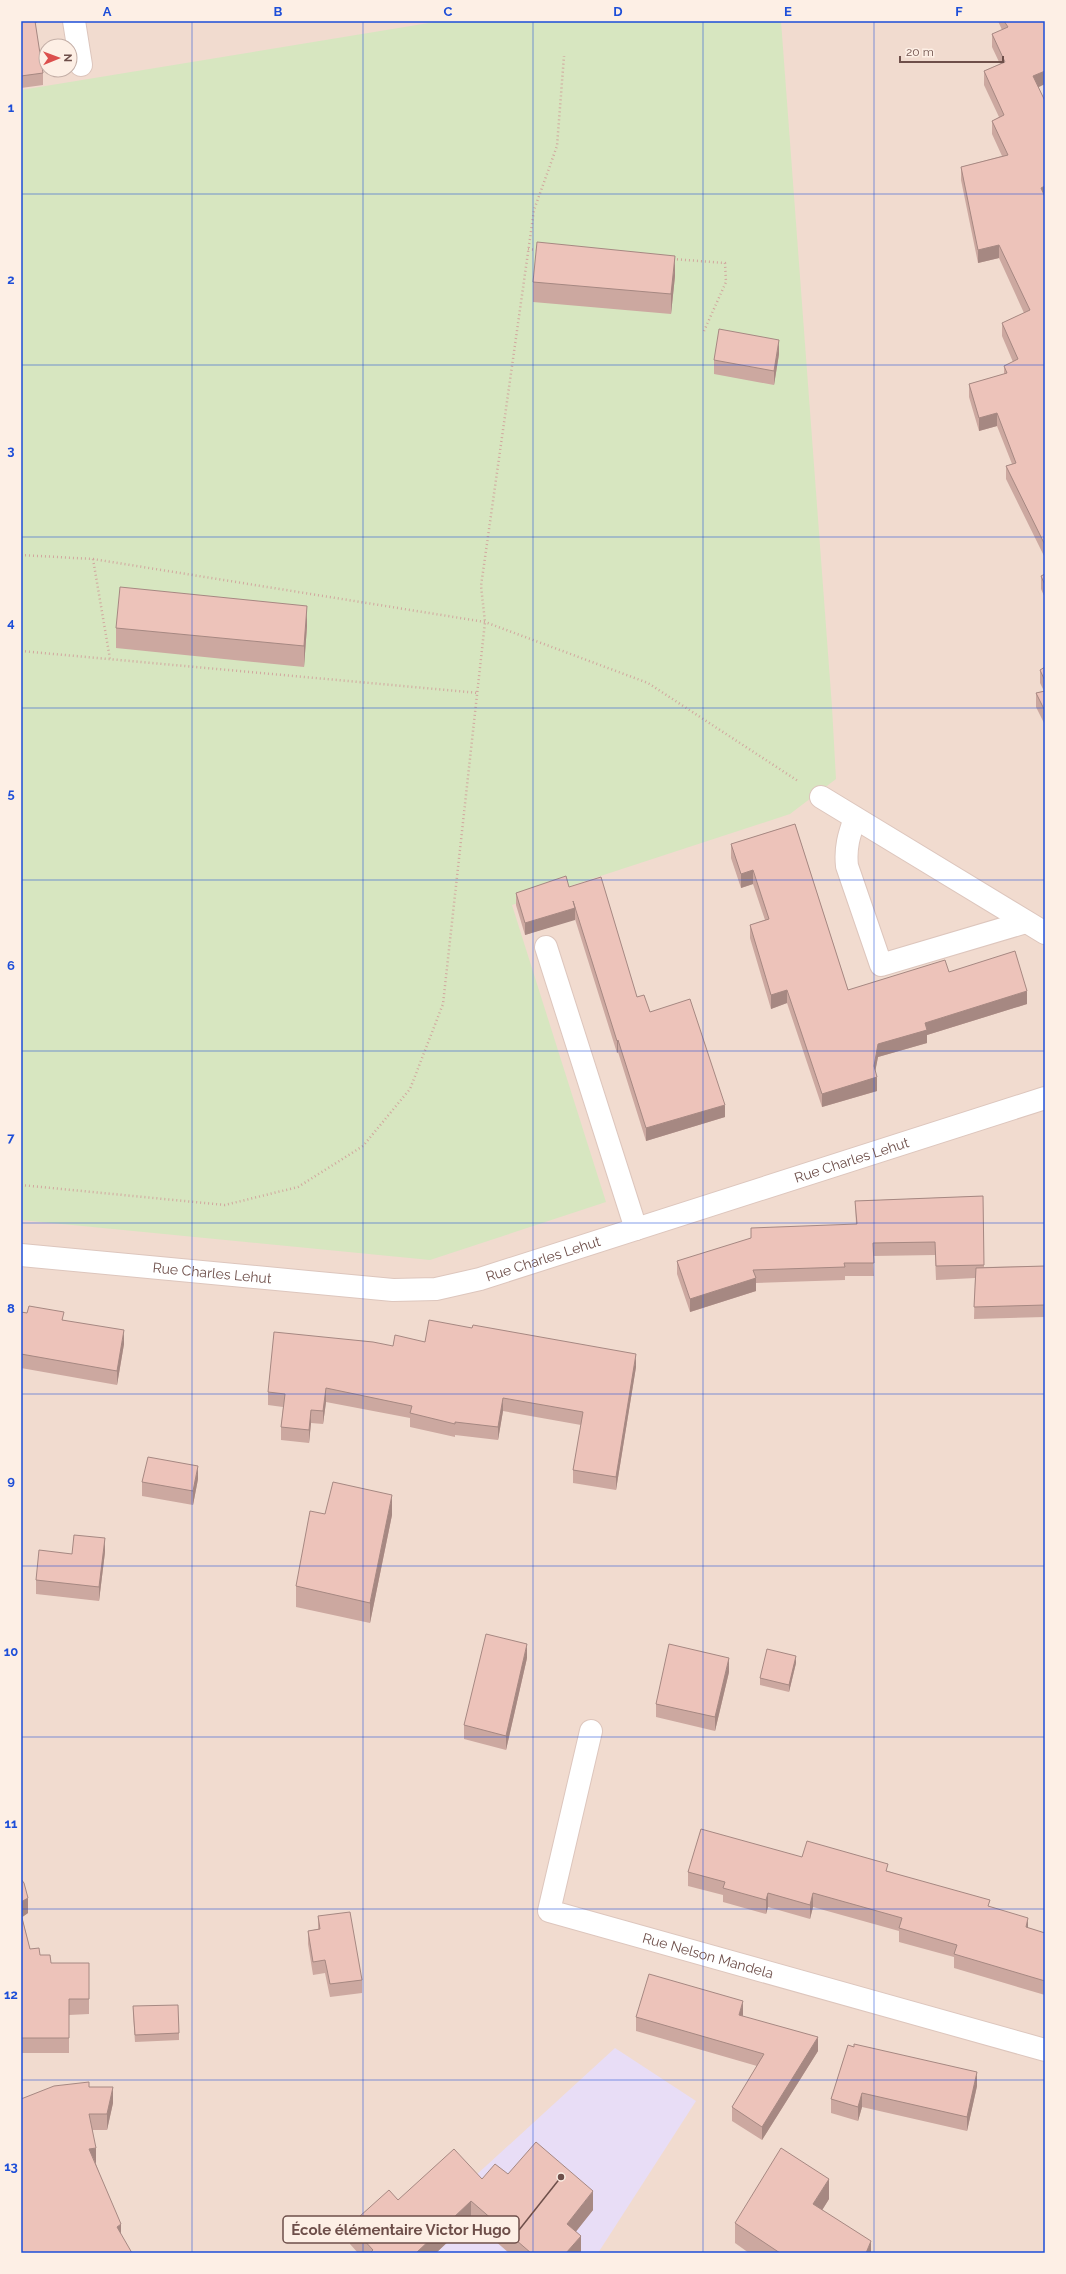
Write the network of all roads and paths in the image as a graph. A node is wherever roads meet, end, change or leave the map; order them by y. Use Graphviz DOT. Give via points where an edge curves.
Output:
graph roads {
  1 [pos="74,21"];
  2 [pos="564,56"];
  3 [pos="81,65"];
  4 [pos="528,249"];
  5 [pos="544,250"];
  6 [pos="670,259"];
  7 [pos="704,331"];
  8 [pos="21,555"];
  9 [pos="93,559"];
  10 [pos="485,622"];
  11 [pos="21,651"];
  12 [pos="110,659"];
  13 [pos="478,693"];
  14 [pos="821,797"];
  15 [pos="855,818"];
  16 [pos="1026,922"];
  17 [pos="1045,934"];
  18 [pos="546,947"];
  19 [pos="1045,1098"];
  20 [pos="21,1185"];
  21 [pos="636,1229"];
  22 [pos="21,1255"];
  23 [pos="591,1731"];
  24 [pos="1045,2050"];
  1 -- 3 [label="street"];
  2 -- 4 [label="path" via="557,146 534,210"];
  4 -- 5 [label="path"];
  4 -- 10 [label="path" via="481,586"];
  6 -- 7 [label="path" via="725,263 726,282"];
  8 -- 9 [label="path"];
  9 -- 10 [label="path"];
  9 -- 12 [label="path"];
  10 -- 13 [label="path"];
  10 -- 14 [label="path" via="648,683"];
  11 -- 12 [label="path"];
  12 -- 13 [label="path"];
  13 -- 20 [label="path" via="444,1004 410,1089 363,1146 298,1187 225,1205"];
  14 -- 15 [label="street"];
  15 -- 16 [label="street"];
  15 -- 16 [label="street" via="848,839 847,866 881,965"];
  16 -- 17 [label="street"];
  18 -- 21 [label="street"];
  19 -- 21 [label="street, Rue Charles Lehut"];
  21 -- 22 [label="street, Rue Charles Lehut" via="480,1279 436,1289 415,1290 385,1290"];
  23 -- 24 [label="street, Rue Nelson Mandela" via="549,1911"];
}
